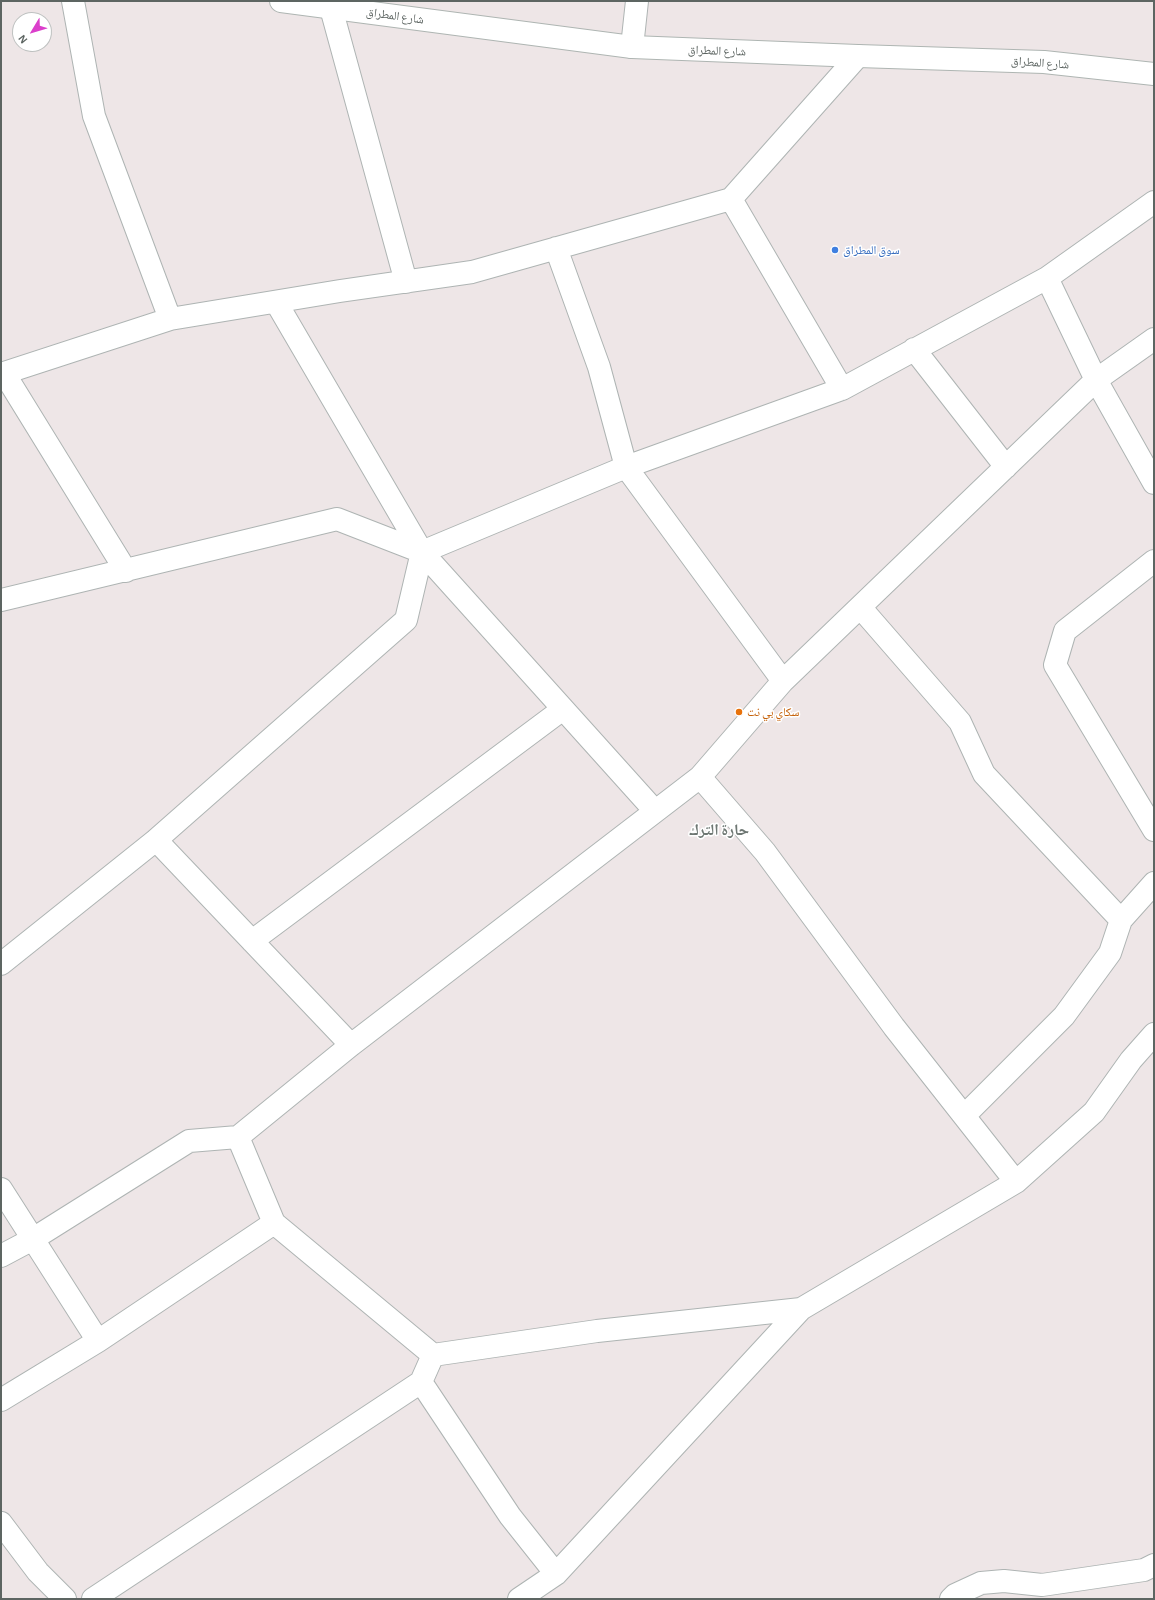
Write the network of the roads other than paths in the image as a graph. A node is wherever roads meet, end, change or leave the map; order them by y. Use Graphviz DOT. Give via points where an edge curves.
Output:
graph roads {
  1 [pos="73,1"];
  2 [pos="281,1"];
  3 [pos="637,1"];
  4 [pos="331,8"];
  5 [pos="632,47"];
  6 [pos="858,56"];
  7 [pos="1154,74"];
  8 [pos="731,199"];
  9 [pos="1154,202"];
  10 [pos="556,248"];
  11 [pos="1047,278"];
  12 [pos="406,282"];
  13 [pos="276,302"];
  14 [pos="170,319"];
  15 [pos="1154,339"];
  16 [pos="914,349"];
  17 [pos="2,373"];
  18 [pos="1096,380"];
  19 [pos="842,389"];
  20 [pos="626,467"];
  21 [pos="1006,467"];
  22 [pos="1154,483"];
  23 [pos="422,552"];
  24 [pos="1154,561"];
  25 [pos="126,571"];
  26 [pos="1,600"];
  27 [pos="860,607"];
  28 [pos="783,681"];
  29 [pos="564,710"];
  30 [pos="700,777"];
  31 [pos="655,811"];
  32 [pos="1154,830"];
  33 [pos="156,840"];
  34 [pos="1154,883"];
  35 [pos="1122,920"];
  36 [pos="252,941"];
  37 [pos="1,964"];
  38 [pos="1154,1034"];
  39 [pos="351,1045"];
  40 [pos="964,1116"];
  41 [pos="238,1137"];
  42 [pos="1016,1182"];
  43 [pos="1,1189"];
  44 [pos="274,1223"];
  45 [pos="33,1239"];
  46 [pos="1,1256"];
  47 [pos="801,1309"];
  48 [pos="98,1341"];
  49 [pos="432,1355"];
  50 [pos="421,1382"];
  51 [pos="1,1400"];
  52 [pos="1,1523"];
  53 [pos="1154,1565"];
  54 [pos="556,1574"];
  55 [pos="1047,1592"];
  56 [pos="65,1599"];
  57 [pos="94,1599"];
  58 [pos="520,1599"];
  59 [pos="951,1599"];
  1 -- 14 [label="street" via="94,116"];
  2 -- 4 [label="street, شارع المطراق"];
  3 -- 5 [label="street"];
  4 -- 5 [label="street, شارع المطراق"];
  4 -- 12 [label="street"];
  5 -- 6 [label="street, شارع المطراق"];
  6 -- 7 [label="street, شارع المطراق" via="1044,62"];
  6 -- 8 [label="street"];
  8 -- 10 [label="street"];
  8 -- 19 [label="street"];
  9 -- 11 [label="street"];
  10 -- 12 [label="street" via="472,272"];
  10 -- 20 [label="street" via="599,367"];
  11 -- 16 [label="street"];
  11 -- 18 [label="street"];
  12 -- 13 [label="street"];
  13 -- 14 [label="street"];
  13 -- 23 [label="street"];
  14 -- 17 [label="street"];
  15 -- 18 [label="street"];
  16 -- 19 [label="street"];
  16 -- 21 [label="street"];
  17 -- 25 [label="street"];
  18 -- 21 [label="street"];
  18 -- 22 [label="street"];
  19 -- 20 [label="street"];
  20 -- 23 [label="street"];
  20 -- 28 [label="street"];
  21 -- 27 [label="street"];
  23 -- 25 [label="street" via="337,519"];
  23 -- 29 [label="street"];
  23 -- 33 [label="street" via="406,620"];
  24 -- 32 [label="street" via="1065,631 1055,665"];
  25 -- 26 [label="street"];
  27 -- 28 [label="street"];
  27 -- 35 [label="street" via="960,722 984,774"];
  28 -- 30 [label="street"];
  29 -- 31 [label="street"];
  29 -- 36 [label="street"];
  30 -- 31 [label="street"];
  30 -- 40 [label="street" via="765,852 894,1027"];
  31 -- 39 [label="street"];
  33 -- 36 [label="street"];
  33 -- 37 [label="street"];
  34 -- 35 [label="street"];
  35 -- 40 [label="street" via="1110,953 1064,1016"];
  36 -- 39 [label="street"];
  38 -- 42 [label="street" via="1131,1060 1094,1112"];
  39 -- 41 [label="street"];
  40 -- 42 [label="street"];
  41 -- 44 [label="street"];
  41 -- 45 [label="street" via="189,1141"];
  42 -- 47 [label="street"];
  43 -- 45 [label="street"];
  44 -- 48 [label="street"];
  44 -- 49 [label="street"];
  45 -- 46 [label="street"];
  45 -- 48 [label="street"];
  47 -- 49 [label="street" via="597,1331"];
  47 -- 54 [label="street"];
  48 -- 51 [label="street"];
  49 -- 50 [label="street"];
  50 -- 54 [label="street" via="510,1516"];
  50 -- 57 [label="street"];
  52 -- 56 [label="street" via="38,1572"];
  53 -- 55 [label="street" via="1144,1570"];
  54 -- 58 [label="street"];
  55 -- 59 [label="street" via="1004,1581 981,1583"];
}
